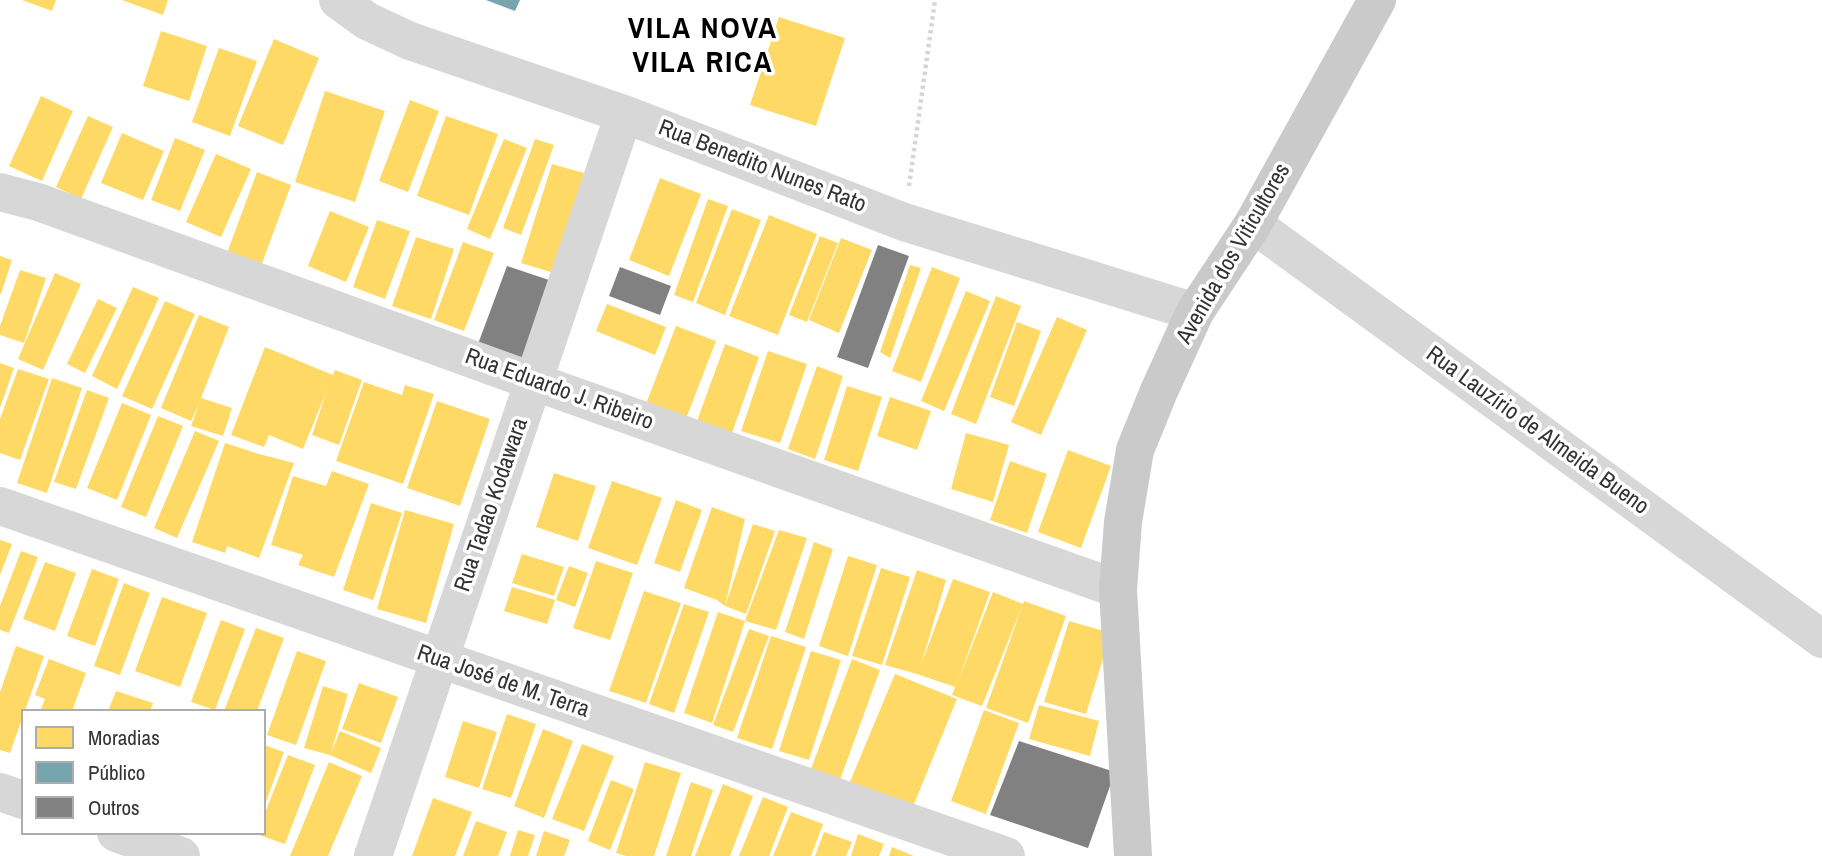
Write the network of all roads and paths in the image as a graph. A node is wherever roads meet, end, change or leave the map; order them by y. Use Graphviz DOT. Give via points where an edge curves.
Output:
graph roads {
  1 [pos="338,0"];
  2 [pos="935,0"];
  3 [pos="1377,0"];
  4 [pos="624,114"];
  5 [pos="0,192"];
  6 [pos="904,222"];
  7 [pos="1253,224"];
  8 [pos="1195,312"];
  9 [pos="535,382"];
  10 [pos="0,506"];
  11 [pos="1118,589"];
  12 [pos="1822,639"];
  13 [pos="438,660"];
  14 [pos="0,792"];
  15 [pos="21,799"];
  16 [pos="122,835"];
  17 [pos="181,856"];
  18 [pos="373,856"];
  19 [pos="1006,856"];
  20 [pos="1133,856"];
  1 -- 4 [label="street, Rua Benedito Nunes Rato" via="367,21 410,41"];
  2 -- 6 [label="path"];
  3 -- 7 [label="main road, Avenida dos Viticultores"];
  4 -- 6 [label="street, Rua Benedito Nunes Rato"];
  4 -- 9 [label="street, Rua Tadao Kodawara"];
  5 -- 9 [label="street, Rua Eduardo J. Ribeiro"];
  6 -- 8 [label="street, Rua Benedito Nunes Rato"];
  7 -- 8 [label="main road, Avenida dos Viticultores"];
  7 -- 12 [label="street, Rua Lauzírio de Almeida Bueno"];
  8 -- 11 [label="main road, Avenida dos Viticultores" via="1135,450"];
  9 -- 11 [label="street, Rua Eduardo J. Ribeiro"];
  9 -- 13 [label="street, Rua Tadao Kodawara"];
  10 -- 13 [label="street, Rua José de M. Terra"];
  11 -- 20 [label="main road, Avenida dos Viticultores"];
  13 -- 18 [label="street, Rua Tadao Kodawara"];
  13 -- 19 [label="street, Rua José de M. Terra"];
  14 -- 15 [label="street"];
  16 -- 17 [label="street"];
}
